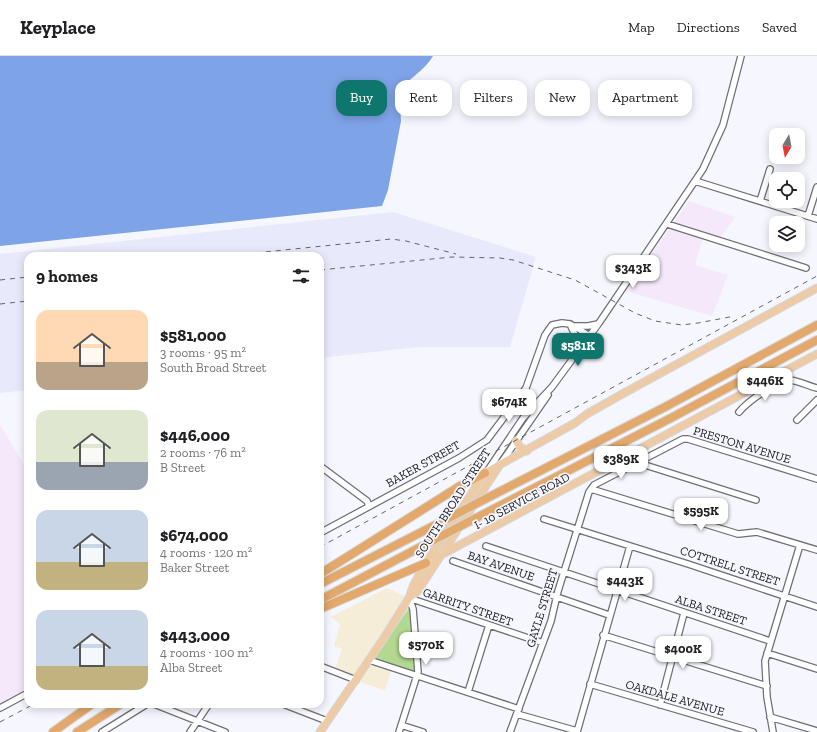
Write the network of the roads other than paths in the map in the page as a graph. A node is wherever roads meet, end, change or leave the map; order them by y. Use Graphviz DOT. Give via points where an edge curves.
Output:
graph roads {
  1 [pos="741,56"];
  2 [pos="770,169"];
  3 [pos="695,181"];
  4 [pos="817,187"];
  5 [pos="760,201"];
  6 [pos="808,216"];
  7 [pos="817,219"];
  8 [pos="667,224"];
  9 [pos="806,268"];
  10 [pos="817,288"];
  11 [pos="598,324"];
  12 [pos="572,325"];
  13 [pos="817,325"];
  14 [pos="590,336"];
  15 [pos="817,340"];
  16 [pos="577,354"];
  17 [pos="817,354"];
  18 [pos="552,387"];
  19 [pos="817,388"];
  20 [pos="817,400"];
  21 [pos="739,412"];
  22 [pos="797,420"];
  23 [pos="516,441"];
  24 [pos="527,451"];
  25 [pos="641,460"];
  26 [pos="500,465"];
  27 [pos="324,469"];
  28 [pos="486,473"];
  29 [pos="817,479"];
  30 [pos="591,489"];
  31 [pos="756,500"];
  32 [pos="369,506"];
  33 [pos="544,519"];
  34 [pos="578,529"];
  35 [pos="324,531"];
  36 [pos="800,545"];
  37 [pos="486,546"];
  38 [pos="630,546"];
  39 [pos="817,550"];
  40 [pos="440,556"];
  41 [pos="454,561"];
  42 [pos="426,563"];
  43 [pos="324,571"];
  44 [pos="564,572"];
  45 [pos="324,582"];
  46 [pos="616,590"];
  47 [pos="784,596"];
  48 [pos="557,597"];
  49 [pos="324,598"];
  50 [pos="409,598"];
  51 [pos="324,607"];
  52 [pos="817,608"];
  53 [pos="684,613"];
  54 [pos="609,615"];
  55 [pos="489,625"];
  56 [pos="603,635"];
  57 [pos="770,641"];
  58 [pos="543,643"];
  59 [pos="767,653"];
  60 [pos="673,657"];
  61 [pos="369,660"];
  62 [pos="324,668"];
  63 [pos="817,669"];
  64 [pos="417,675"];
  65 [pos="356,680"];
  66 [pos="590,684"];
  67 [pos="767,686"];
  68 [pos="468,692"];
  69 [pos="24,695"];
  70 [pos="660,705"];
  71 [pos="0,708"];
  72 [pos="86,708"];
  73 [pos="115,708"];
  74 [pos="141,708"];
  75 [pos="164,708"];
  76 [pos="206,708"];
  77 [pos="293,708"];
  78 [pos="518,711"];
  79 [pos="770,717"];
  80 [pos="197,721"];
  81 [pos="327,721"];
  82 [pos="401,725"];
  83 [pos="817,731"];
  84 [pos="53,732"];
  85 [pos="77,732"];
  86 [pos="102,732"];
  87 [pos="190,732"];
  88 [pos="225,732"];
  89 [pos="320,732"];
  90 [pos="399,732"];
  91 [pos="423,732"];
  92 [pos="510,732"];
  93 [pos="577,732"];
  94 [pos="754,732"];
  95 [pos="773,732"];
  1 -- 3 [label="street, SOUTH BROAD STREET" via="721,129 709,158"];
  2 -- 5 [label="street"];
  3 -- 5 [label="street"];
  3 -- 8 [label="street, SOUTH BROAD STREET"];
  4 -- 6 [label="street"];
  5 -- 6 [label="street"];
  6 -- 7 [label="street"];
  8 -- 9 [label="street"];
  8 -- 11 [label="street, SOUTH BROAD STREET"];
  10 -- 24 [label="main road" via="624,393"];
  11 -- 12 [label="street, BAKER STREET"];
  11 -- 14 [label="street, SOUTH BROAD STREET"];
  12 -- 14 [label="street"];
  12 -- 16 [label="street"];
  12 -- 32 [label="street, BAKER STREET" via="556,323 548,329 526,388 487,440 459,458"];
  13 -- 45 [label="highway, bridge" via="665,407"];
  14 -- 16 [label="street, SOUTH BROAD STREET"];
  15 -- 49 [label="highway, bridge"];
  16 -- 18 [label="street, SOUTH BROAD STREET"];
  17 -- 40 [label="main road, I- 10 SERVICE ROAD"];
  18 -- 23 [label="street, SOUTH BROAD STREET"];
  18 -- 28 [label="street, SOUTH BROAD STREET" via="523,418"];
  19 -- 21 [label="street" via="783,381 761,394"];
  20 -- 22 [label="street"];
  23 -- 24 [label="main road"];
  23 -- 26 [label="street, SOUTH BROAD STREET"];
  24 -- 26 [label="main road"];
  25 -- 29 [label="street, PRESTON AVENUE" via="676,441 688,439"];
  25 -- 30 [label="street, PRESTON AVENUE" via="599,482"];
  25 -- 31 [label="street" via="645,465"];
  26 -- 28 [label="main road"];
  26 -- 40 [label="main road, SOUTH BROAD STREET"];
  27 -- 32 [label="street" via="367,501"];
  28 -- 42 [label="main road, SOUTH BROAD STREET"];
  28 -- 43 [label="highway" via="460,486"];
  30 -- 34 [label="street, GAYLE STREET"];
  30 -- 36 [label="street" via="738,534 757,532"];
  32 -- 35 [label="street, BAKER STREET"];
  33 -- 34 [label="street, COTTRELL STREET"];
  34 -- 38 [label="street, COTTRELL STREET"];
  34 -- 44 [label="street, GAYLE STREET"];
  36 -- 39 [label="street"];
  36 -- 47 [label="street"];
  37 -- 44 [label="street, ALBA STREET"];
  38 -- 46 [label="street"];
  38 -- 47 [label="street, COTTRELL STREET"];
  40 -- 42 [label="main road, I- 10 SERVICE ROAD"];
  40 -- 50 [label="main road, SOUTH BROAD STREET" via="417,592"];
  41 -- 48 [label="street, BAY AVENUE"];
  42 -- 50 [label="main road, SOUTH BROAD STREET"];
  42 -- 51 [label="highway"];
  44 -- 46 [label="street, ALBA STREET"];
  44 -- 48 [label="street, GAYLE STREET"];
  46 -- 53 [label="street, ALBA STREET"];
  46 -- 54 [label="street"];
  47 -- 52 [label="street, COTTRELL STREET"];
  47 -- 57 [label="street"];
  48 -- 54 [label="street, BAY AVENUE"];
  48 -- 58 [label="street, GAYLE STREET" via="552,621"];
  50 -- 55 [label="street, GARRITY STREET"];
  50 -- 61 [label="main road, SOUTH BROAD STREET"];
  50 -- 64 [label="street" via="413,609"];
  53 -- 57 [label="street, ALBA STREET"];
  53 -- 60 [label="street"];
  54 -- 56 [label="street"];
  55 -- 58 [label="street, GARRITY STREET"];
  55 -- 68 [label="street"];
  56 -- 60 [label="street"];
  56 -- 66 [label="street"];
  57 -- 59 [label="street"];
  58 -- 78 [label="street, GAYLE STREET"];
  59 -- 63 [label="street"];
  59 -- 67 [label="street"];
  60 -- 67 [label="street"];
  60 -- 70 [label="street"];
  61 -- 64 [label="street"];
  61 -- 65 [label="main road, SOUTH BROAD STREET"];
  62 -- 65 [label="street"];
  64 -- 68 [label="street"];
  64 -- 82 [label="street"];
  65 -- 81 [label="main road, SOUTH BROAD STREET"];
  66 -- 70 [label="street, OAKDALE AVENUE"];
  66 -- 93 [label="street"];
  67 -- 79 [label="street"];
  68 -- 78 [label="street"];
  69 -- 71 [label="street"];
  70 -- 94 [label="street, OAKDALE AVENUE"];
  72 -- 84 [label="highway"];
  73 -- 85 [label="highway"];
  74 -- 86 [label="street"];
  75 -- 80 [label="street"];
  76 -- 80 [label="street"];
  77 -- 81 [label="street"];
  78 -- 92 [label="street, GAYLE STREET"];
  78 -- 93 [label="street"];
  79 -- 83 [label="street"];
  79 -- 95 [label="street"];
  80 -- 87 [label="street"];
  80 -- 88 [label="street"];
  81 -- 89 [label="main road, SOUTH BROAD STREET"];
  82 -- 90 [label="street"];
  82 -- 91 [label="street"];
}
